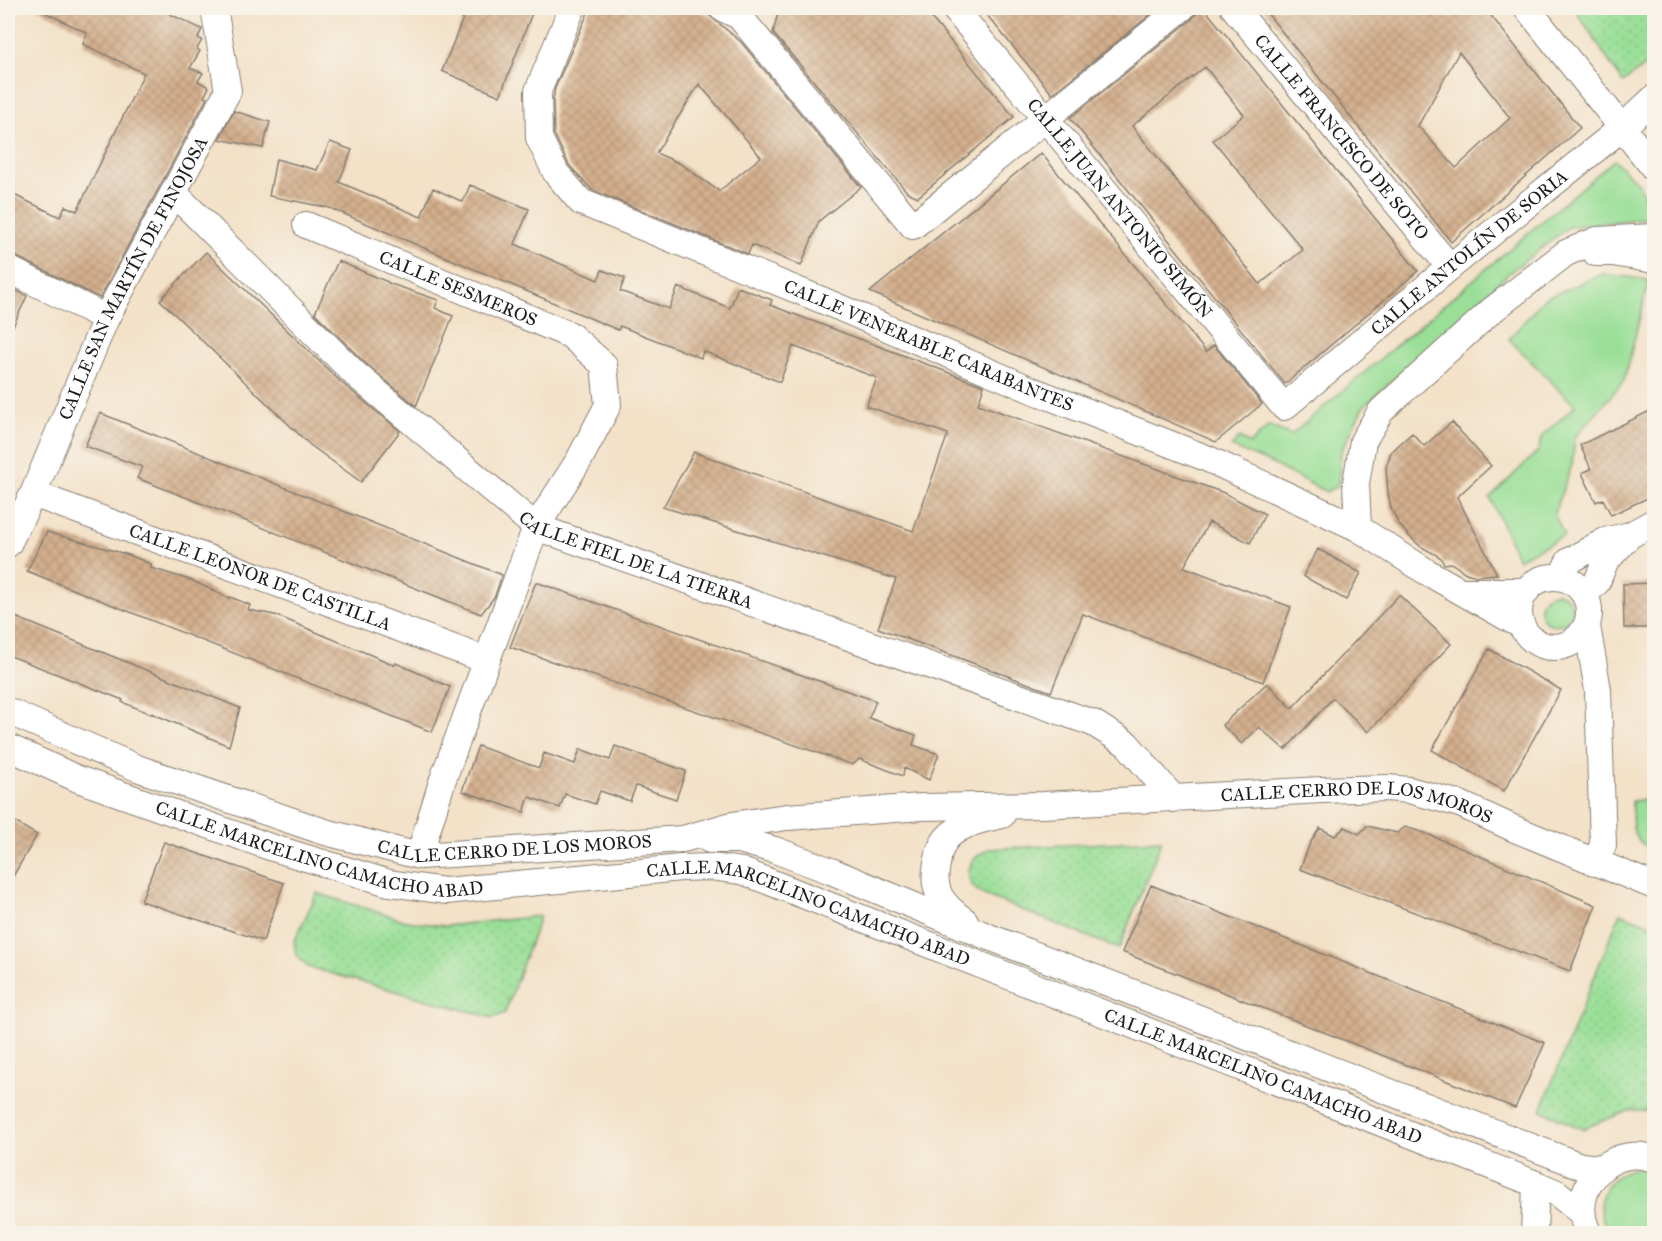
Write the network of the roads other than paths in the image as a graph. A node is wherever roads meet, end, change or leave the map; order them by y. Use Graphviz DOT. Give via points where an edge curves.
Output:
graph roads {
  1 [pos="572,8"];
  2 [pos="954,8"];
  3 [pos="1182,8"];
  4 [pos="1234,8"];
  5 [pos="1527,8"];
  6 [pos="211,9"];
  7 [pos="736,10"];
  8 [pos="1654,98"];
  9 [pos="1046,118"];
  10 [pos="1623,127"];
  11 [pos="1654,168"];
  12 [pos="174,193"];
  13 [pos="306,225"];
  14 [pos="1654,237"];
  15 [pos="1566,253"];
  16 [pos="1654,260"];
  17 [pos="1450,267"];
  18 [pos="8,269"];
  19 [pos="106,318"];
  20 [pos="1284,407"];
  21 [pos="33,494"];
  22 [pos="1654,522"];
  23 [pos="536,527"];
  24 [pos="1358,528"];
  25 [pos="1630,535"];
  26 [pos="8,544"];
  27 [pos="1561,578"];
  28 [pos="1462,591"];
  29 [pos="1526,591"];
  30 [pos="1585,594"];
  31 [pos="1522,626"];
  32 [pos="1587,626"];
  33 [pos="1558,647"];
  34 [pos="486,660"];
  35 [pos="1598,690"];
  36 [pos="8,711"];
  37 [pos="8,747"];
  38 [pos="1174,799"];
  39 [pos="1043,805"];
  40 [pos="683,839"];
  41 [pos="419,856"];
  42 [pos="1595,863"];
  43 [pos="1654,886"];
  44 [pos="984,935"];
  45 [pos="1652,1156"];
  46 [pos="1601,1168"];
  47 [pos="1536,1184"];
  48 [pos="1586,1223"];
  49 [pos="1534,1233"];
  1 -- 24 [label="street, CALLE VENERABLE CARABANTES" via="538,91 539,138 556,172 581,202 1032,390 1206,458"];
  2 -- 9 [label="street, CALLE JUAN ANTONIO SIMÓN"];
  3 -- 9 [label="street"];
  4 -- 17 [label="street, CALLE FRANCISCO DE SOTO"];
  5 -- 10 [label="street"];
  6 -- 12 [label="street, CALLE SAN MARTÍN DE FINOJOSA" via="228,91"];
  7 -- 9 [label="street" via="913,226"];
  8 -- 10 [label="street, CALLE ANTOLÍN DE SORIA"];
  9 -- 20 [label="street, CALLE JUAN ANTONIO SIMÓN"];
  10 -- 11 [label="street"];
  10 -- 17 [label="street, CALLE ANTOLÍN DE SORIA"];
  12 -- 19 [label="street, CALLE SAN MARTÍN DE FINOJOSA"];
  12 -- 23 [label="street, CALLE FIEL DE LA TIERRA" via="354,373"];
  13 -- 23 [label="street, CALLE SESMEROS" via="570,335 604,365 608,405"];
  14 -- 15 [label="street" via="1597,240"];
  15 -- 16 [label="street" via="1613,253"];
  15 -- 24 [label="street" via="1491,311 1380,411 1363,441 1356,483"];
  17 -- 20 [label="street, CALLE ANTOLÍN DE SORIA"];
  18 -- 19 [label="street"];
  19 -- 21 [label="street, CALLE SAN MARTÍN DE FINOJOSA"];
  21 -- 26 [label="street, CALLE SAN MARTÍN DE FINOJOSA"];
  21 -- 34 [label="street, CALLE LEONOR DE CASTILLA"];
  22 -- 25 [label="street"];
  23 -- 34 [label="street"];
  23 -- 38 [label="street, CALLE FIEL DE LA TIERRA" via="1093,723 1127,744"];
  24 -- 28 [label="street, CALLE VENERABLE CARABANTES"];
  25 -- 27 [label="street" via="1605,541 1569,561"];
  25 -- 30 [label="street" via="1605,562 1597,582"];
  27 -- 29 [label="street" via="1541,579"];
  27 -- 30 [label="street"];
  28 -- 29 [label="street, CALLE VENERABLE CARABANTES"];
  28 -- 31 [label="street, CALLE VENERABLE CARABANTES"];
  29 -- 31 [label="street" via="1519,608"];
  30 -- 32 [label="street" via="1589,604"];
  31 -- 33 [label="street" via="1537,643"];
  32 -- 33 [label="street" via="1575,640"];
  32 -- 35 [label="street"];
  33 -- 35 [label="street"];
  34 -- 41 [label="street"];
  35 -- 42 [label="street" via="1603,845"];
  36 -- 41 [label="street, CALLE CERRO DE LOS MOROS" via="137,768 326,832"];
  37 -- 47 [label="street, CALLE MARCELINO CAMACHO ABAD" via="99,786 270,847 389,883 446,891 681,868 742,871"];
  38 -- 39 [label="street, CALLE CERRO DE LOS MOROS"];
  38 -- 42 [label="street, CALLE CERRO DE LOS MOROS" via="1322,790 1408,790 1460,804"];
  39 -- 40 [label="street, CALLE CERRO DE LOS MOROS" via="922,807 788,817 732,825"];
  39 -- 44 [label="street, CALLE CERRO DE LOS MOROS" via="974,821 948,837 940,852 934,874 938,893 947,908"];
  40 -- 41 [label="street, CALLE CERRO DE LOS MOROS"];
  40 -- 44 [label="street, CALLE MARCELINO CAMACHO ABAD" via="739,840 776,850"];
  42 -- 43 [label="street, CALLE CERRO DE LOS MOROS"];
  44 -- 46 [label="street, CALLE MARCELINO CAMACHO ABAD" via="1581,1166"];
  45 -- 46 [label="street" via="1630,1155"];
  46 -- 48 [label="street" via="1584,1195"];
  47 -- 48 [label="street, CALLE MARCELINO CAMACHO ABAD" via="1557,1193"];
  47 -- 49 [label="street"];
}
